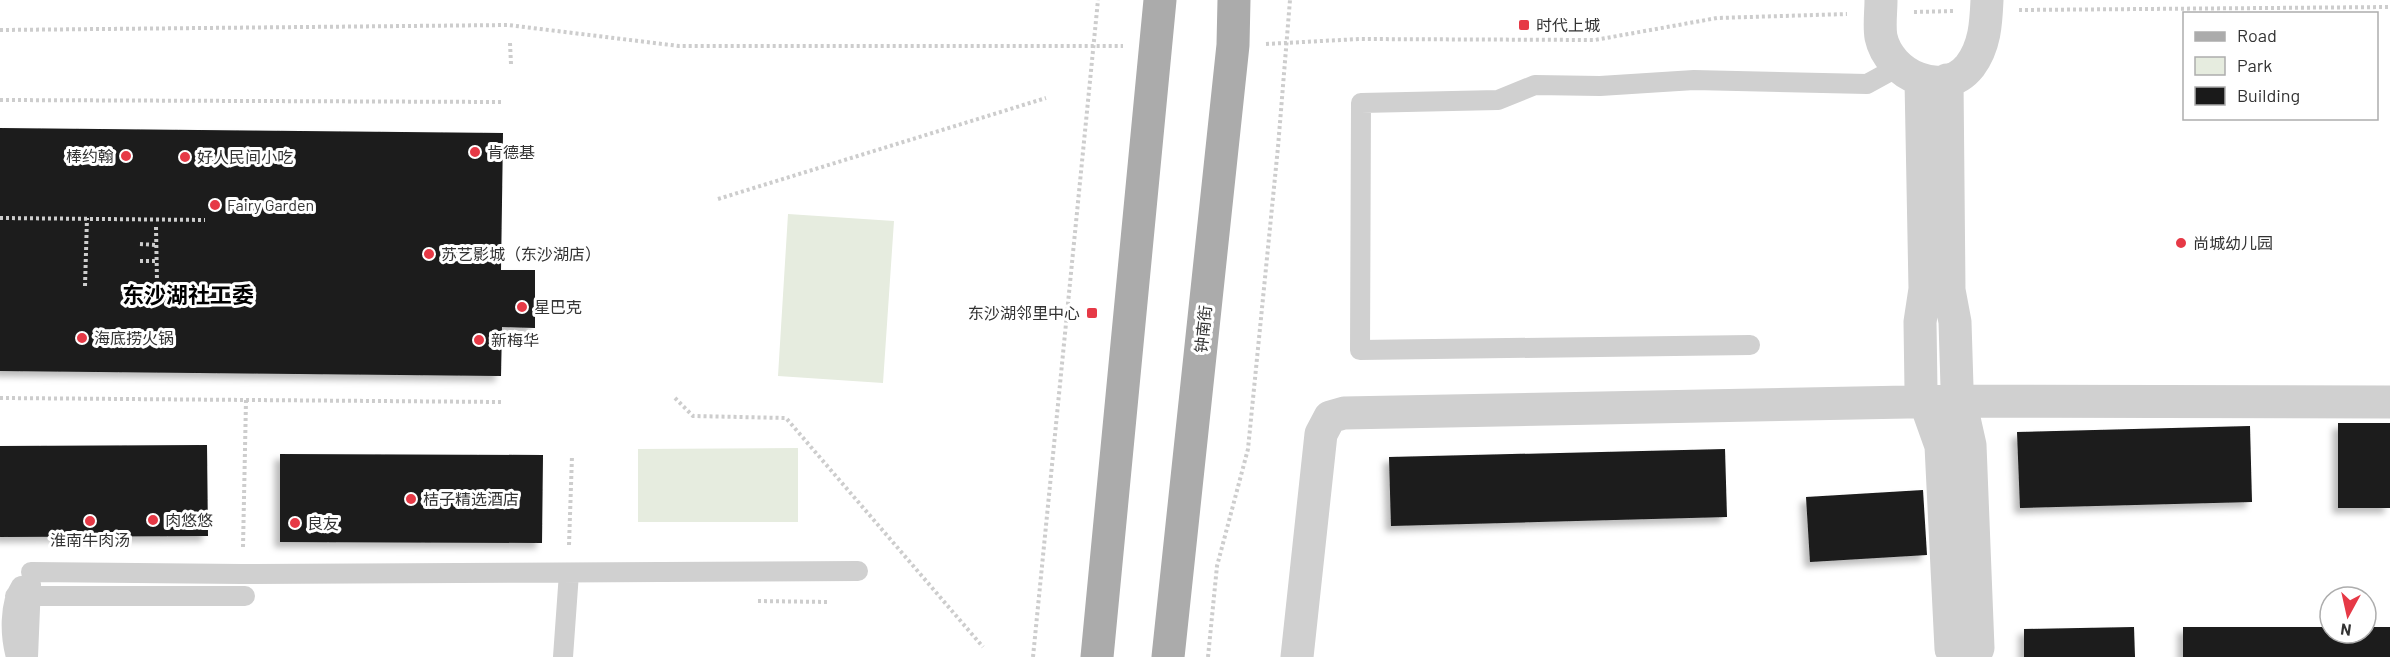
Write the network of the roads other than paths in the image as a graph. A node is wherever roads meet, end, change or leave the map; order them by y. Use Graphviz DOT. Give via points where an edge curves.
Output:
graph roads {
  1 [pos="1160,0"];
  2 [pos="1234,0"];
  3 [pos="1987,5"];
  4 [pos="1881,6"];
  5 [pos="1922,76"];
  6 [pos="1920,322"];
  7 [pos="1954,322"];
  8 [pos="1750,345"];
  9 [pos="1960,401"];
  10 [pos="2390,402"];
  11 [pos="1927,403"];
  12 [pos="858,571"];
  13 [pos="569,573"];
  14 [pos="23,596"];
  15 [pos="245,596"];
  16 [pos="16,657"];
  17 [pos="28,657"];
  18 [pos="563,657"];
  19 [pos="1097,657"];
  20 [pos="1168,657"];
  21 [pos="1298,657"];
  22 [pos="1958,657"];
  23 [pos="1974,657"];
  1 -- 19 [label="main road"];
  2 -- 20 [label="main road, 钟南街" via="1233,45"];
  3 -- 5 [label="street" via="1985,35 1970,67 1961,74"];
  4 -- 5 [label="street" via="1881,37 1888,55"];
  5 -- 6 [label="street" via="1925,289"];
  5 -- 7 [label="street"];
  5 -- 8 [label="lane" via="1867,84 1694,80 1600,86 1535,85 1498,100 1361,103 1360,350"];
  6 -- 7 [label="street"];
  6 -- 11 [label="street" via="1921,390"];
  7 -- 9 [label="street"];
  9 -- 10 [label="street"];
  9 -- 11 [label="street"];
  9 -- 23 [label="street" via="1970,445 1978,648"];
  11 -- 21 [label="street" via="1356,412 1329,417 1321,434"];
  11 -- 22 [label="street" via="1941,446 1951,648"];
  12 -- 13 [label="lane"];
  13 -- 14 [label="lane" via="31,572"];
  13 -- 18 [label="lane"];
  14 -- 15 [label="lane"];
  14 -- 16 [label="lane" via="12,632"];
  14 -- 17 [label="lane"];
}
